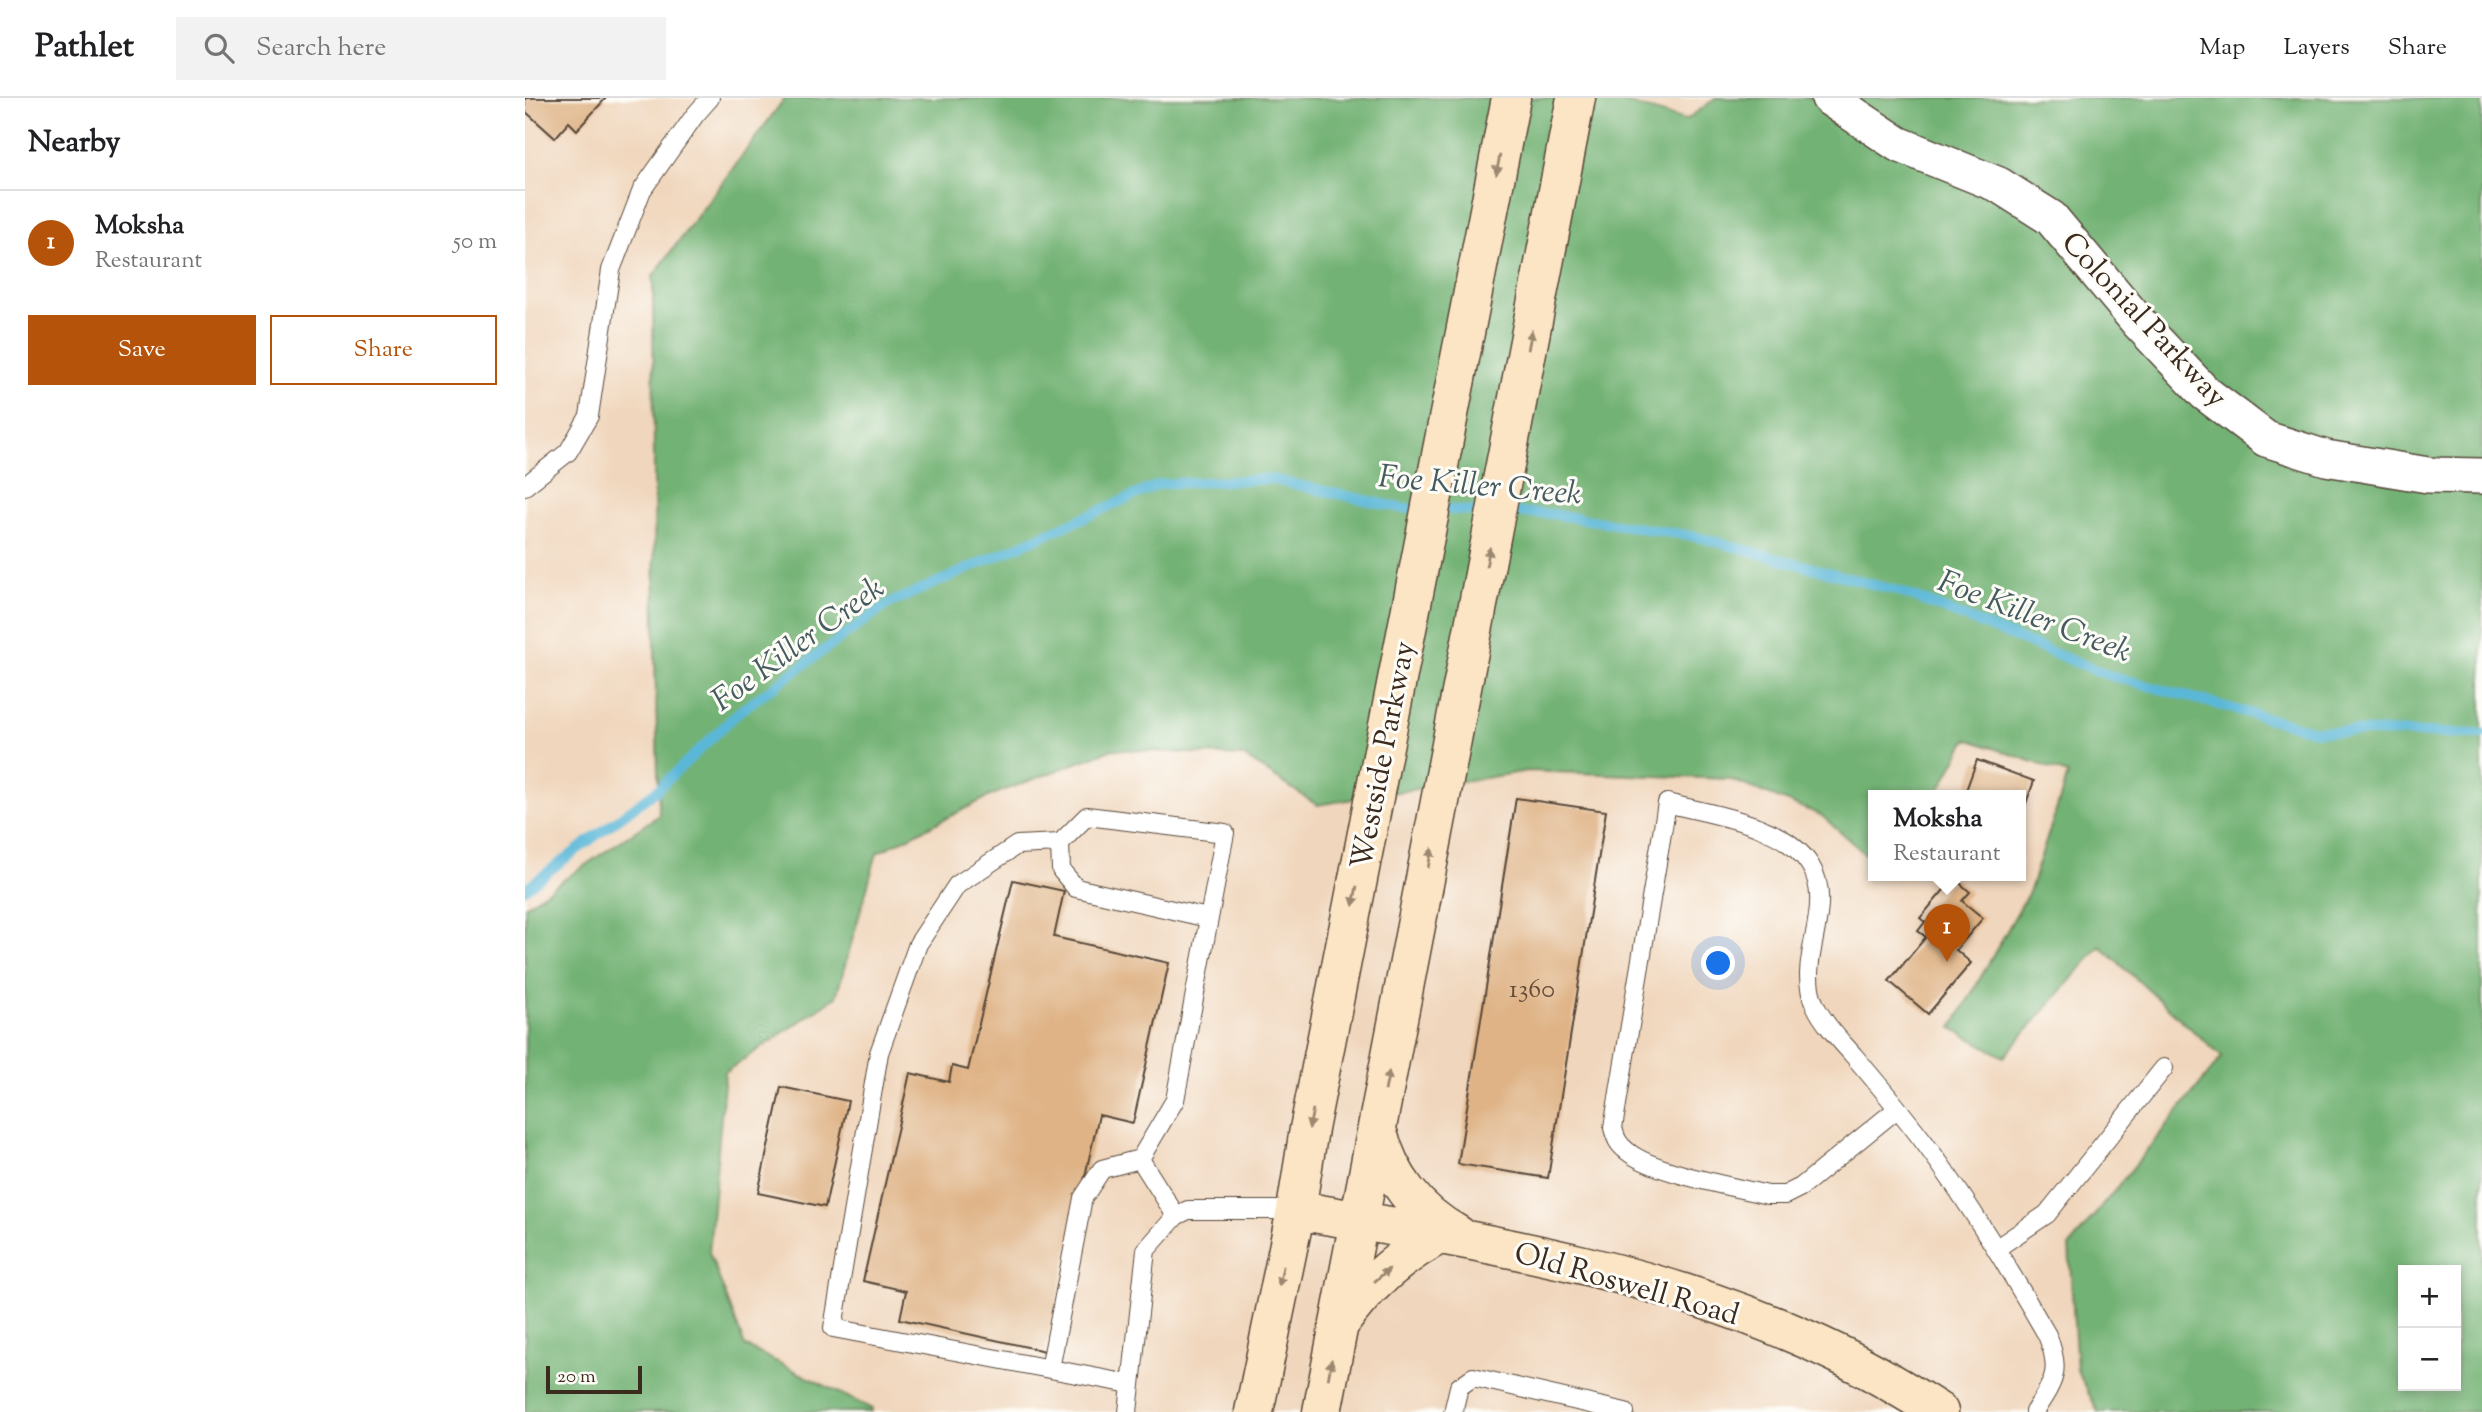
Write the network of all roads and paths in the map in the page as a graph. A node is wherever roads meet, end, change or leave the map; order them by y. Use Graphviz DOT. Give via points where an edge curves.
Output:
graph roads {
  1 [pos="710,98"];
  2 [pos="1511,98"];
  3 [pos="1576,98"];
  4 [pos="1829,98"];
  5 [pos="2482,476"];
  6 [pos="525,486"];
  7 [pos="1060,843"];
  8 [pos="1208,918"];
  9 [pos="2164,1068"];
  10 [pos="1897,1109"];
  11 [pos="1377,1130"];
  12 [pos="1140,1159"];
  13 [pos="1296,1210"];
  14 [pos="1176,1216"];
  15 [pos="1358,1220"];
  16 [pos="1452,1237"];
  17 [pos="1997,1248"];
  18 [pos="1338,1326"];
  19 [pos="1049,1368"];
  20 [pos="1131,1384"];
  21 [pos="1128,1412"];
  22 [pos="1254,1412"];
  23 [pos="1322,1412"];
  24 [pos="1453,1412"];
  25 [pos="1626,1412"];
  26 [pos="1939,1412"];
  27 [pos="2034,1412"];
  1 -- 6 [label="lane" via="642,190 611,270 589,416 568,452"];
  2 -- 13 [label="main road, Westside Parkway, one-way"];
  11 -- 3 [label="main road, one-way"];
  4 -- 5 [label="street, Colonial Parkway" via="1898,144 1999,186 2052,218 2139,323 2206,393 2266,439 2326,458 2428,475"];
  7 -- 8 [label="lane" via="1061,870 1076,888"];
  7 -- 8 [label="lane" via="1087,816 1225,833"];
  7 -- 19 [label="lane" via="1017,845 957,885 918,944 879,1053 833,1328"];
  8 -- 12 [label="lane" via="1175,1100"];
  9 -- 17 [label="lane" via="2047,1214"];
  10 -- 10 [label="lane" via="1819,1013 1809,993 1818,909 1811,865 1771,831 1667,803 1613,1128 1616,1141 1650,1165 1768,1195 1785,1195"];
  10 -- 17 [label="lane"];
  11 -- 15 [label="main road"];
  11 -- 16 [label="main road" via="1384,1155 1417,1205"];
  12 -- 14 [label="lane"];
  12 -- 19 [label="lane" via="1103,1168 1083,1198"];
  13 -- 14 [label="lane" via="1188,1210"];
  13 -- 15 [label="main road, Old Roswell Road"];
  13 -- 22 [label="main road, Westside Parkway, one-way"];
  14 -- 20 [label="lane" via="1146,1250"];
  15 -- 16 [label="main road, Old Roswell Road"];
  15 -- 18 [label="main road"];
  18 -- 16 [label="main road, one-way" via="1372,1283 1415,1248"];
  16 -- 26 [label="main road, Old Roswell Road" via="1600,1269 1708,1301 1837,1354"];
  17 -- 27 [label="lane" via="2055,1353 2053,1382"];
  23 -- 18 [label="main road, one-way"];
  19 -- 20 [label="lane"];
  20 -- 21 [label="lane"];
  24 -- 25 [label="lane" via="1459,1387 1473,1377"];
}
